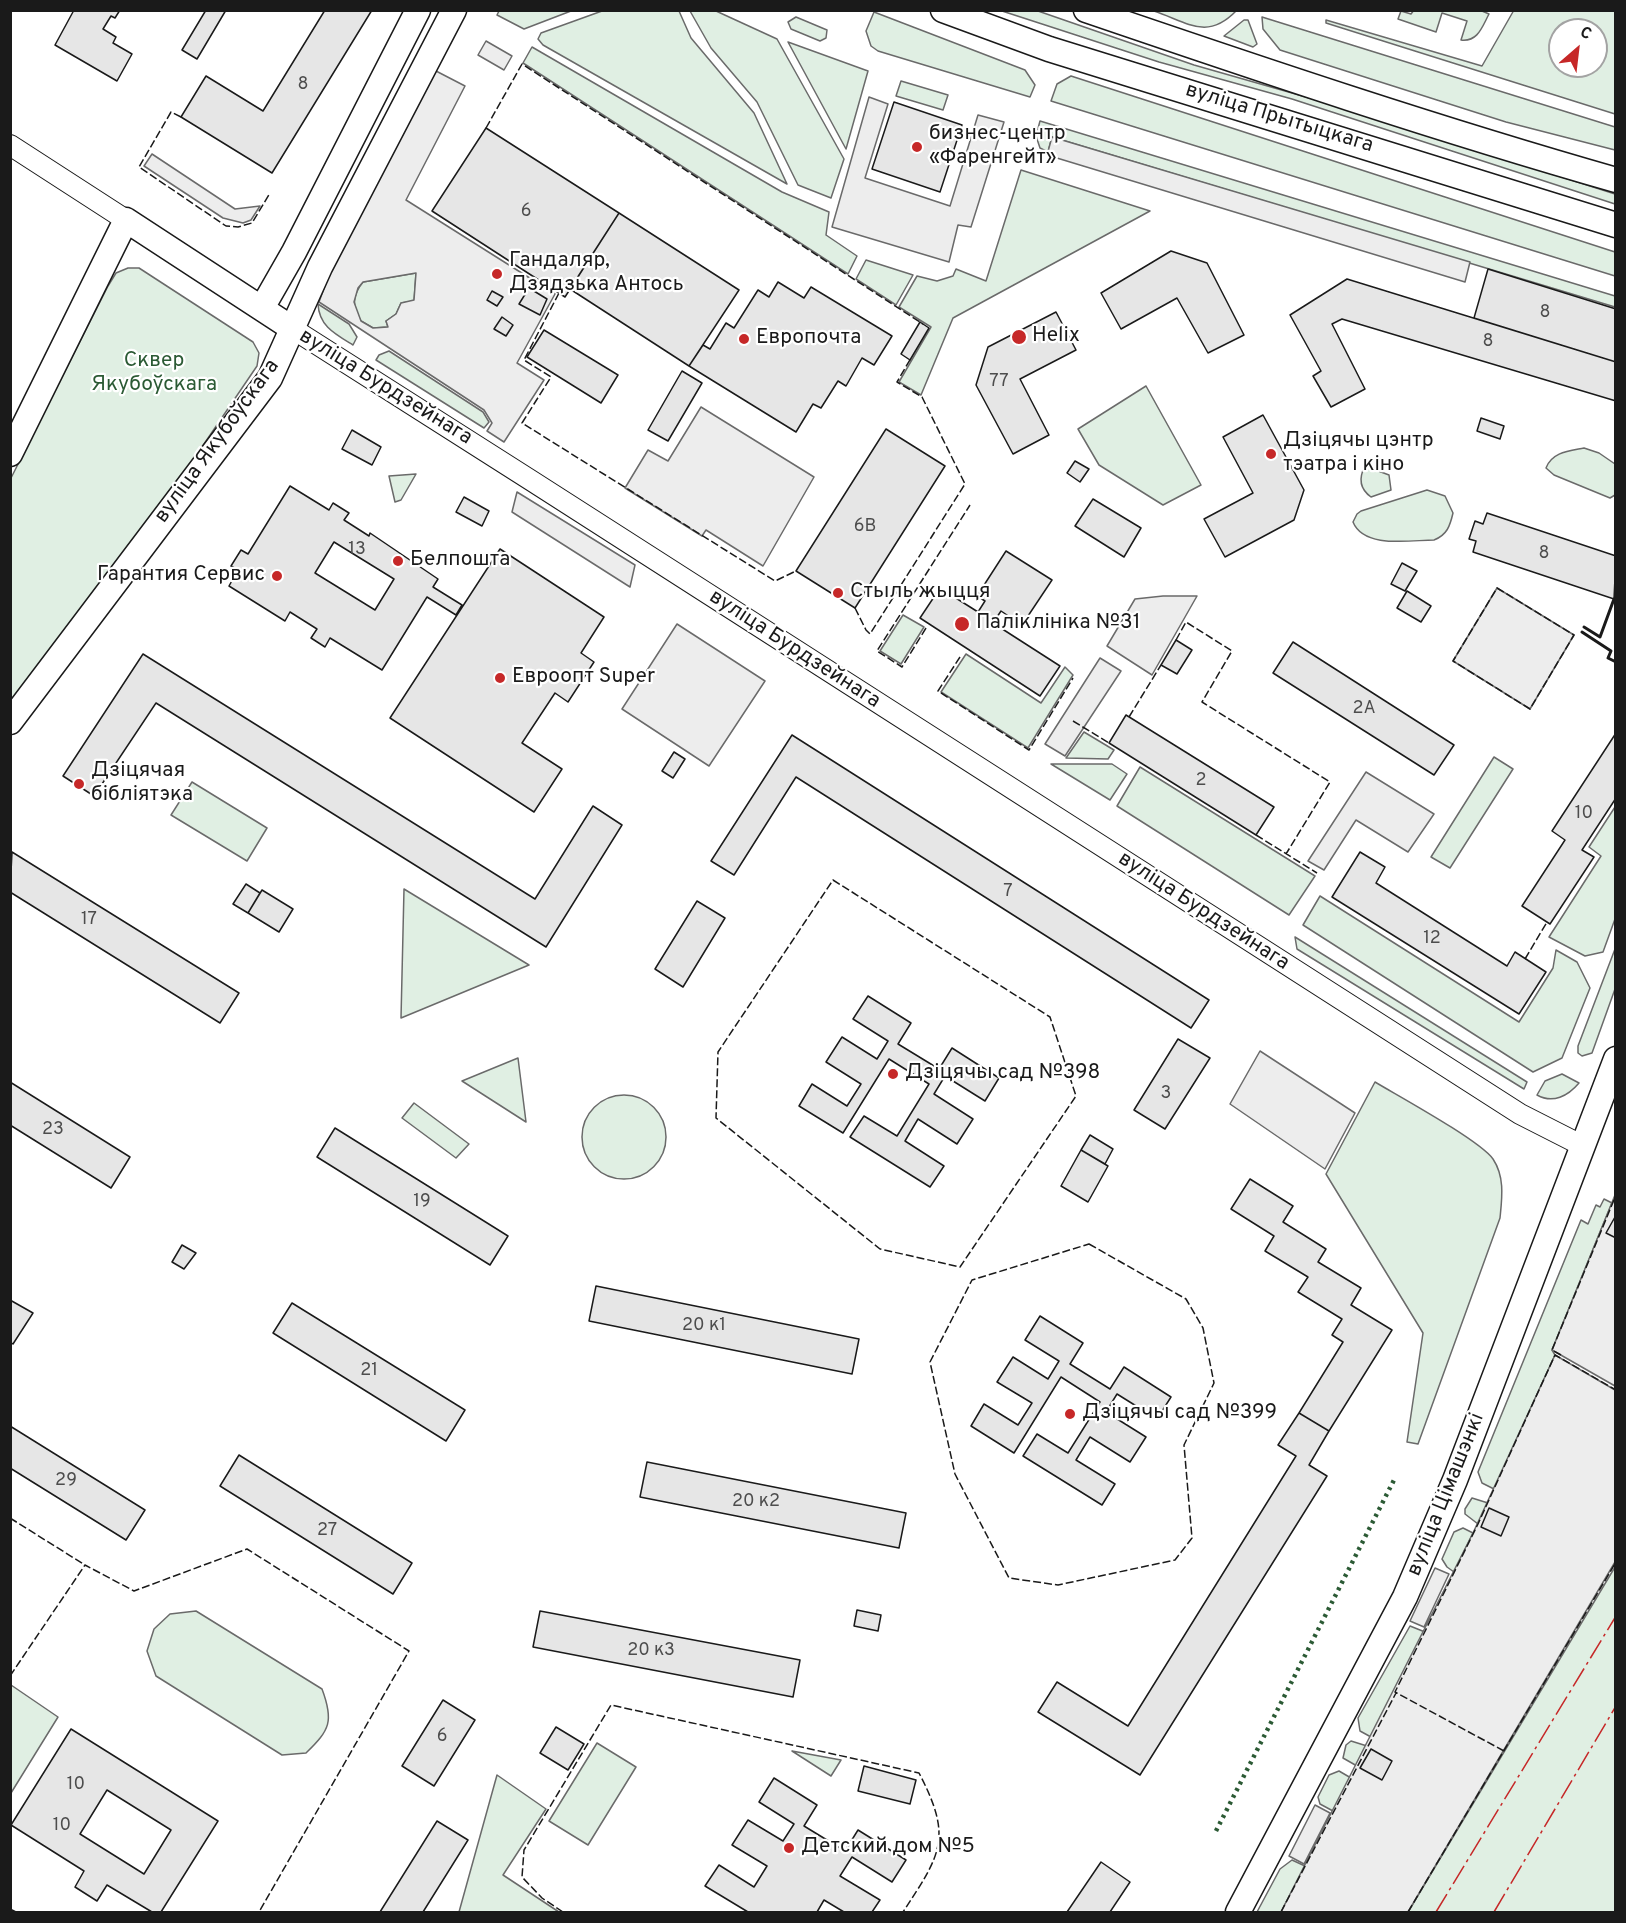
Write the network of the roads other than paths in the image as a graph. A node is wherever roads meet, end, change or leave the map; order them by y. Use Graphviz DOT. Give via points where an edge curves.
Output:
graph roads {
  1 [pos="418,10"];
  2 [pos="454,10"];
  3 [pos="943,10"];
  4 [pos="1086,10"];
  5 [pos="10,145"];
  6 [pos="1616,180"];
  7 [pos="126,220"];
  8 [pos="1616,225"];
  9 [pos="261,308"];
  10 [pos="293,329"];
  11 [pos="10,454"];
  12 [pos="10,722"];
  13 [pos="1616,1059"];
  14 [pos="1583,1146"];
  15 [pos="1238,1912"];
  1 -- 9 [label="main road" via="294,252"];
  2 -- 10 [label="main road, вуліца Якубоўскага" via="320,267"];
  3 -- 8 [label="main road, вуліца Прытыцкага" via="1061,52"];
  4 -- 6 [label="main road, вуліца Прытыцкага" via="1394,113"];
  5 -- 7 [label="street, вуліца Бурдзейнага"];
  7 -- 9 [label="main road, вуліца Бурдзейнага"];
  7 -- 11 [label="main road"];
  9 -- 10 [label="main road, вуліца Бурдзейнага"];
  10 -- 12 [label="main road, вуліца Якубоўскага" via="270,378"];
  10 -- 14 [label="street, вуліца Бурдзейнага" via="1520,1114"];
  13 -- 14 [label="main road, вуліца Цімашэнкі"];
  14 -- 15 [label="main road, вуліца Цімашэнкі" via="1406,1597"];
}
